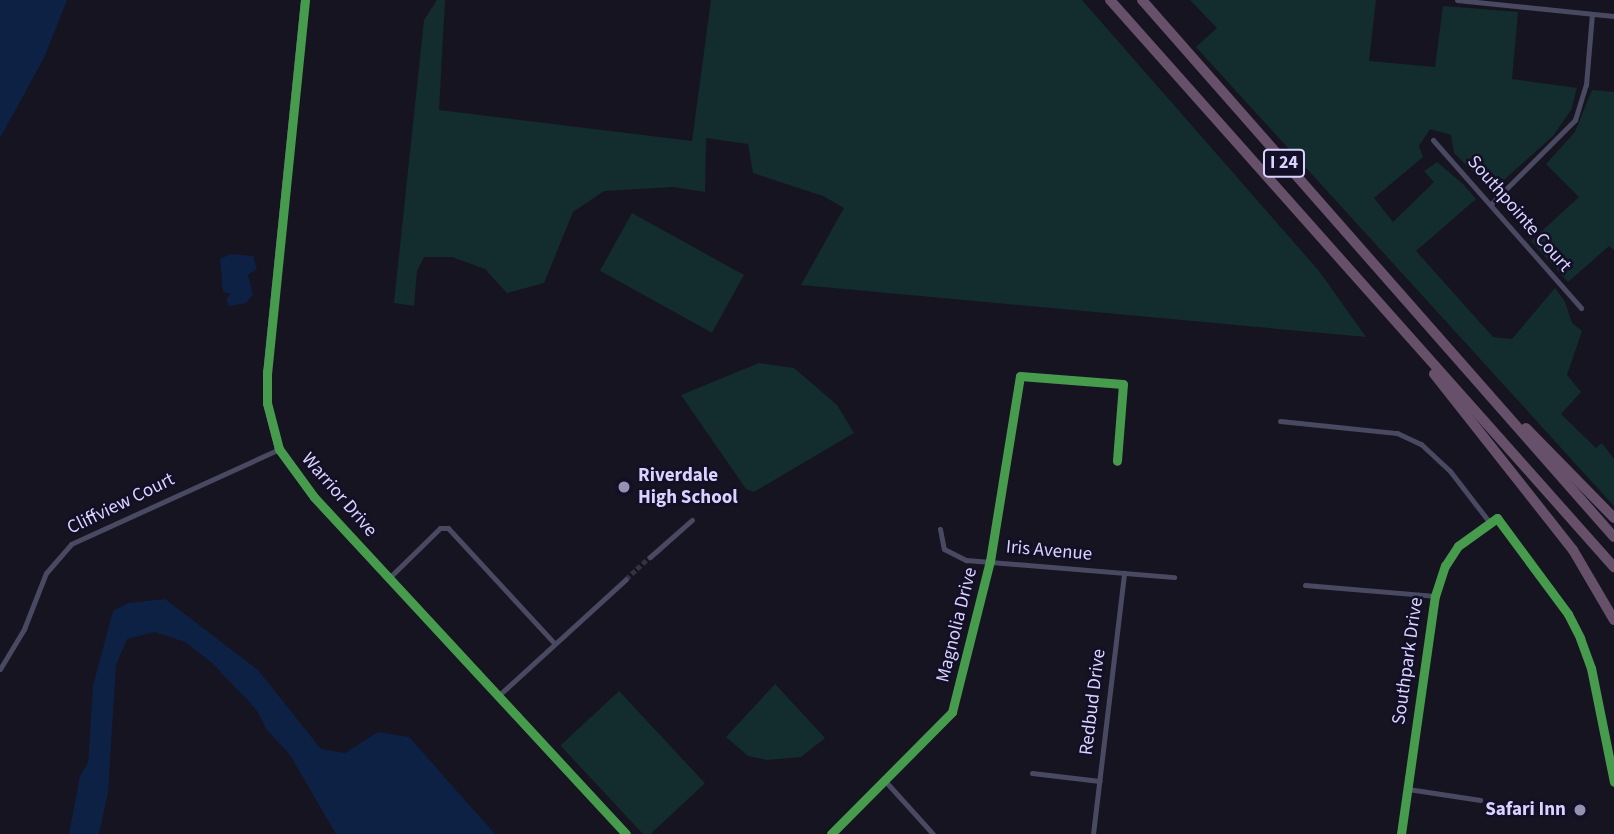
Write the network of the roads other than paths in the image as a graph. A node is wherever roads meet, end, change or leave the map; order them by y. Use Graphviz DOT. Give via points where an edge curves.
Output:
graph roads {
  1 [pos="305,0"];
  2 [pos="1110,0"];
  3 [pos="1142,0"];
  4 [pos="1457,0"];
  5 [pos="1592,14"];
  6 [pos="1614,16"];
  7 [pos="1433,140"];
  8 [pos="1491,204"];
  9 [pos="1581,308"];
  10 [pos="1426,326"];
  11 [pos="1413,342"];
  12 [pos="1280,421"];
  13 [pos="279,449"];
  14 [pos="1117,461"];
  15 [pos="1614,518"];
  16 [pos="692,520"];
  17 [pos="1490,523"];
  18 [pos="940,529"];
  19 [pos="1614,537"];
  20 [pos="650,557"];
  21 [pos="990,561"];
  22 [pos="1614,567"];
  23 [pos="1124,573"];
  24 [pos="390,577"];
  25 [pos="1174,577"];
  26 [pos="626,579"];
  27 [pos="1306,585"];
  28 [pos="1435,596"];
  29 [pos="1614,620"];
  30 [pos="554,643"];
  31 [pos="0,669"];
  32 [pos="498,696"];
  33 [pos="1032,773"];
  34 [pos="1100,781"];
  35 [pos="886,782"];
  36 [pos="1614,782"];
  37 [pos="1408,789"];
  38 [pos="1480,800"];
  39 [pos="626,834"];
  40 [pos="831,834"];
  41 [pos="933,834"];
  42 [pos="1093,834"];
  43 [pos="1401,834"];
  1 -- 13 [label="street, Warrior Drive" via="267,373 267,403"];
  2 -- 11 [label="highway, I 24"];
  3 -- 10 [label="highway, I 24"];
  4 -- 5 [label="street"];
  5 -- 6 [label="street"];
  5 -- 8 [label="street" via="1586,85 1575,120"];
  7 -- 8 [label="street, Southpointe Court"];
  8 -- 9 [label="street, Southpointe Court"];
  10 -- 15 [label="highway"];
  10 -- 19 [label="highway, I 24"];
  11 -- 22 [label="highway, I 24"];
  11 -- 29 [label="highway" via="1448,395 1573,550"];
  12 -- 17 [label="street" via="1368,428 1409,438 1435,455"];
  13 -- 24 [label="street, Warrior Drive" via="314,497"];
  13 -- 31 [label="street, Cliffview Court" via="71,544 46,573 24,629"];
  14 -- 21 [label="street, Magnolia Drive" via="1123,384 1020,376"];
  16 -- 20 [label="street"];
  17 -- 28 [label="street, Southpark Drive" via="1458,546"];
  17 -- 36 [label="street, Southpark Drive" via="1497,518 1568,614 1580,638 1591,668"];
  18 -- 21 [label="street, Iris Avenue" via="941,542 952,555"];
  21 -- 23 [label="street, Iris Avenue"];
  21 -- 35 [label="street, Magnolia Drive" via="952,712"];
  23 -- 25 [label="street, Iris Avenue"];
  23 -- 34 [label="street, Redbud Drive"];
  24 -- 30 [label="street" via="440,528 448,528"];
  24 -- 32 [label="street, Warrior Drive"];
  26 -- 30 [label="street"];
  27 -- 28 [label="street"];
  28 -- 37 [label="street, Southpark Drive"];
  30 -- 32 [label="street"];
  32 -- 39 [label="street, Warrior Drive"];
  33 -- 34 [label="street"];
  34 -- 42 [label="street, Redbud Drive"];
  35 -- 40 [label="street, Magnolia Drive"];
  35 -- 41 [label="street"];
  37 -- 38 [label="street"];
  37 -- 43 [label="street, Southpark Drive"];
}
